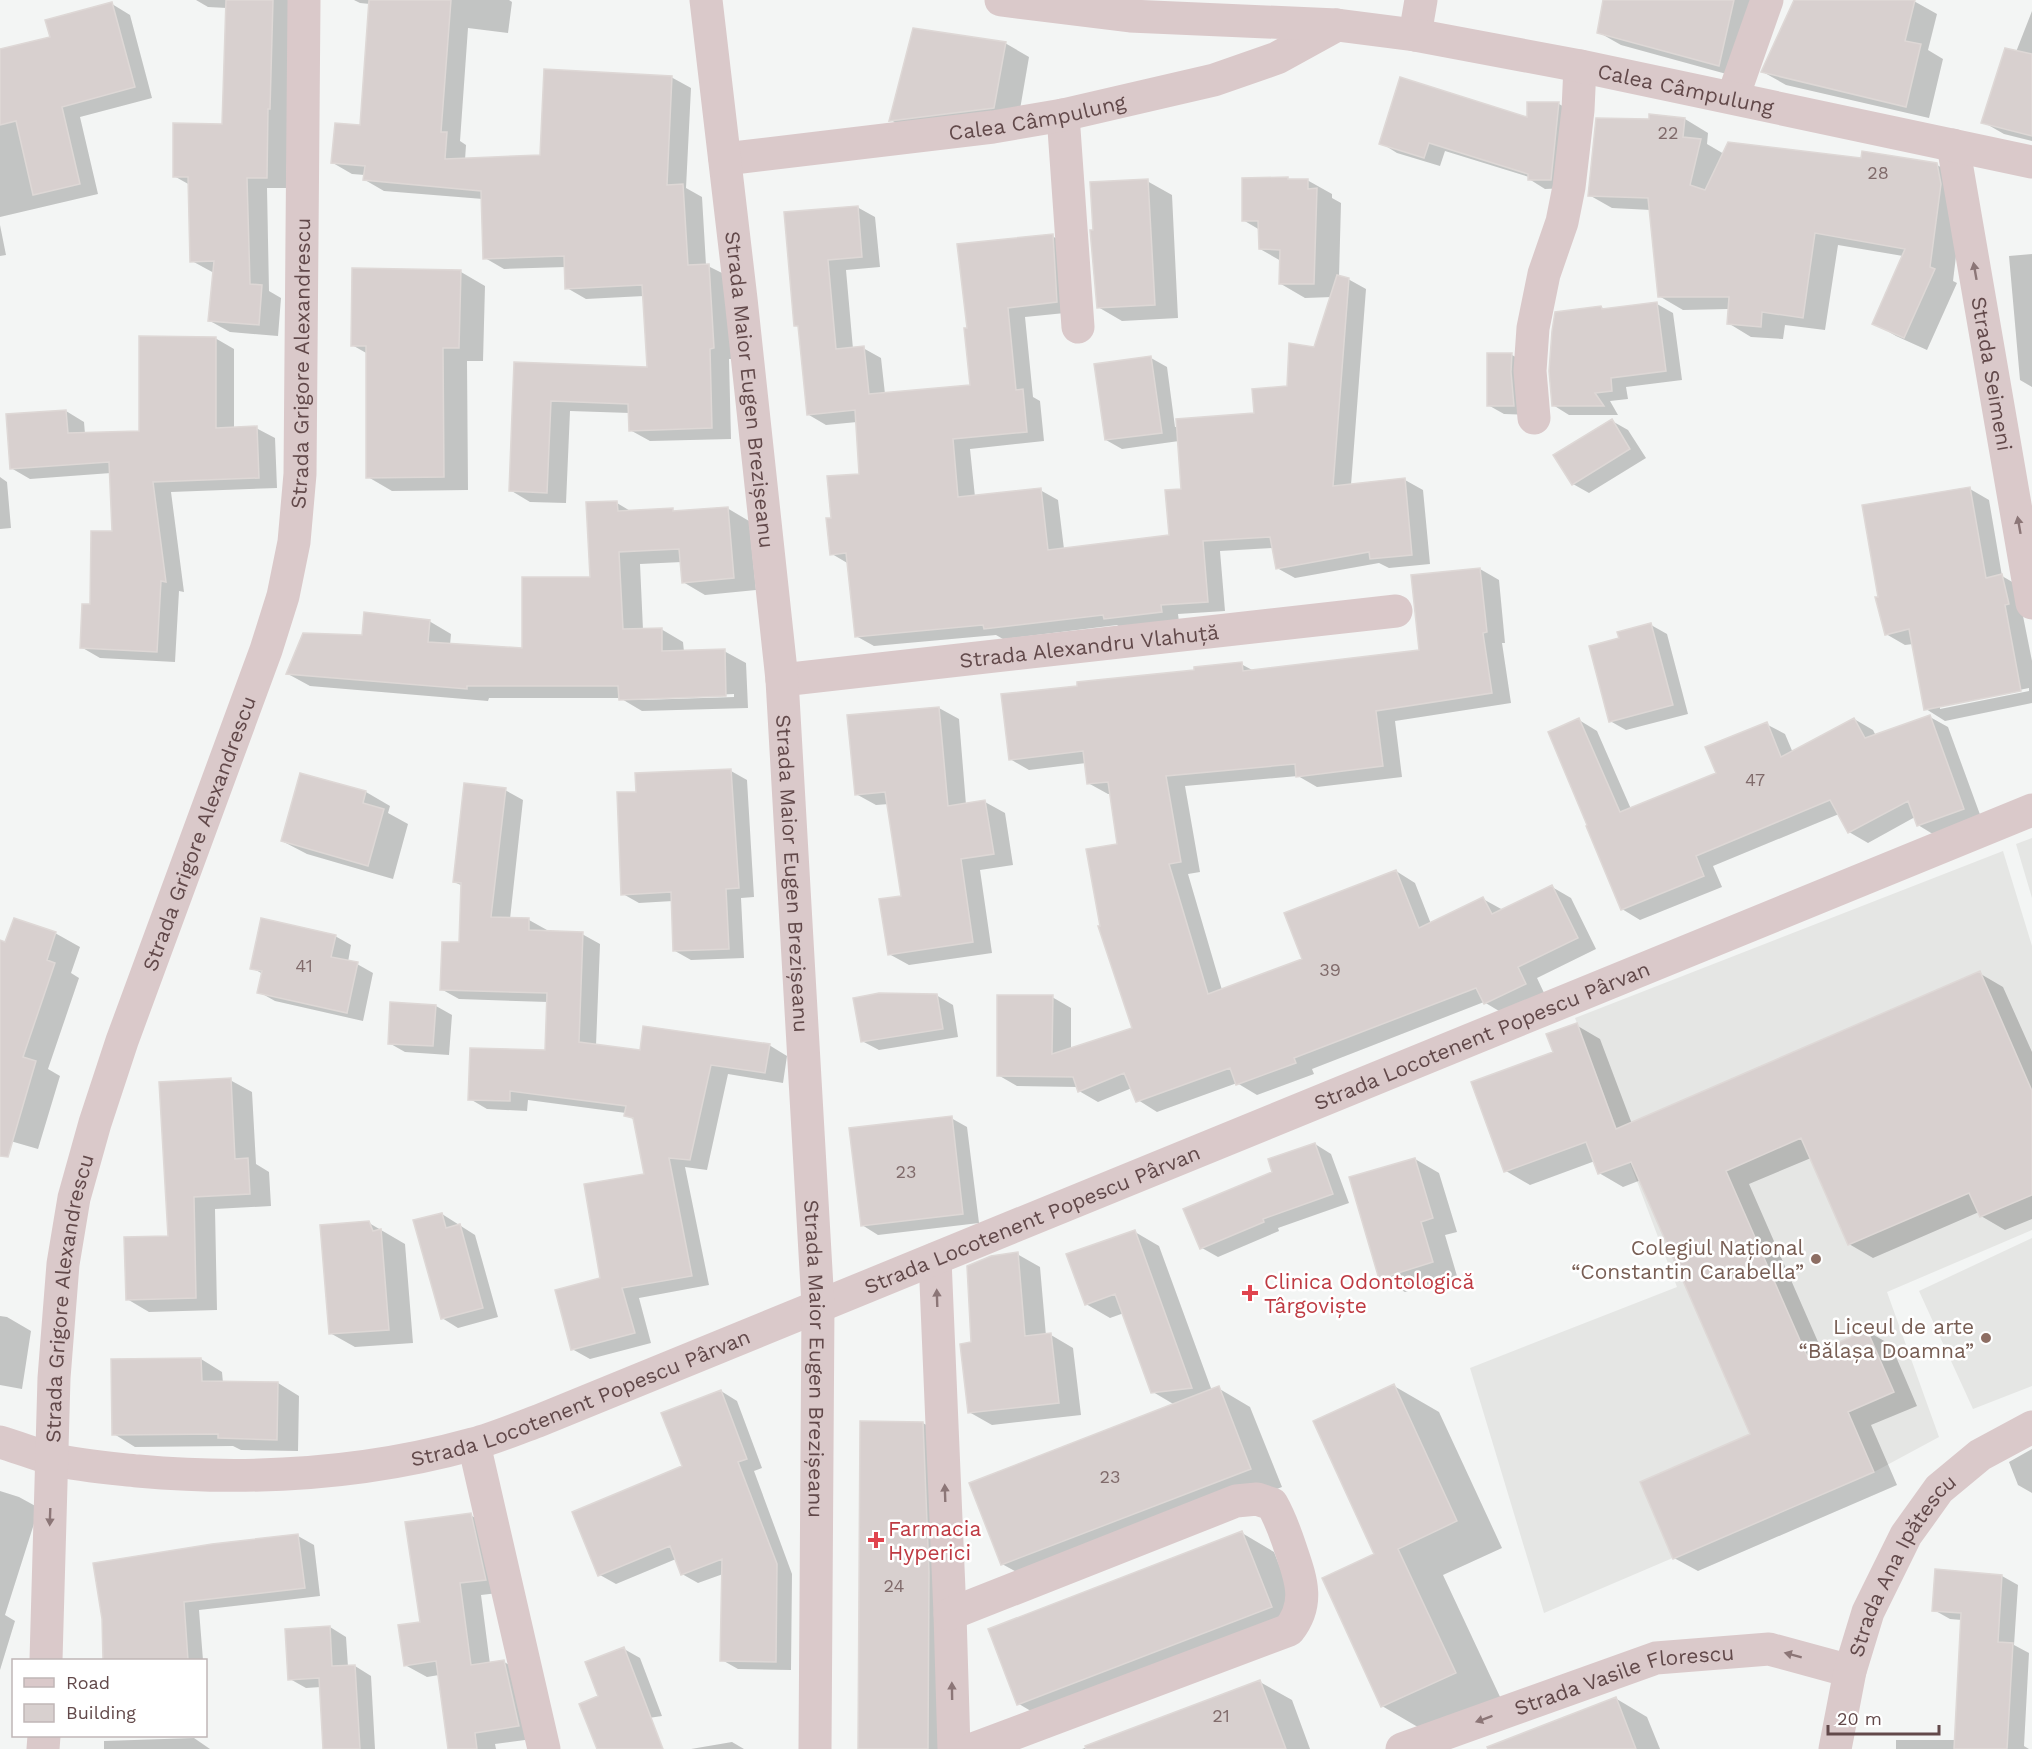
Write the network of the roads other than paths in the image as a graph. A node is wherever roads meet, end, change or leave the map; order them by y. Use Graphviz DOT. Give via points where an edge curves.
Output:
graph roads {
  1 [pos="304,0"];
  2 [pos="706,0"];
  3 [pos="1001,0"];
  4 [pos="1421,0"];
  5 [pos="1767,0"];
  6 [pos="1337,25"];
  7 [pos="1415,35"];
  8 [pos="1580,66"];
  9 [pos="1733,97"];
  10 [pos="1063,115"];
  11 [pos="1953,145"];
  12 [pos="725,159"];
  13 [pos="2032,162"];
  14 [pos="1078,327"];
  15 [pos="1534,418"];
  16 [pos="2032,603"];
  17 [pos="1396,611"];
  18 [pos="782,680"];
  19 [pos="2032,810"];
  20 [pos="935,1259"];
  21 [pos="818,1305"];
  22 [pos="2032,1427"];
  23 [pos="0,1442"];
  24 [pos="474,1444"];
  25 [pos="52,1459"];
  26 [pos="951,1614"];
  27 [pos="46,1659"];
  28 [pos="1850,1671"];
  29 [pos="544,1749"];
  30 [pos="815,1749"];
  31 [pos="954,1749"];
  32 [pos="973,1749"];
  33 [pos="1402,1749"];
  34 [pos="1835,1749"];
  1 -- 25 [label="street, Strada Grigore Alexandrescu" via="300,474 294,542 266,650 122,1041 74,1198 63,1264"];
  2 -- 12 [label="street, Strada Maior Eugen Brezișeanu"];
  3 -- 6 [label="street, Calea Câmpulung" via="1130,16"];
  4 -- 7 [label="street"];
  5 -- 9 [label="street"];
  6 -- 7 [label="street, Calea Câmpulung"];
  6 -- 10 [label="street, Calea Câmpulung" via="1276,58 1214,80"];
  7 -- 8 [label="street, Calea Câmpulung"];
  8 -- 9 [label="street, Calea Câmpulung"];
  8 -- 15 [label="street" via="1569,187 1533,328 1530,371"];
  9 -- 11 [label="street, Calea Câmpulung"];
  10 -- 12 [label="street, Calea Câmpulung"];
  10 -- 14 [label="street"];
  11 -- 13 [label="street, Calea Câmpulung"];
  16 -- 11 [label="street, Strada Seimeni, one-way"];
  12 -- 18 [label="street, Strada Maior Eugen Brezișeanu"];
  17 -- 18 [label="street, Strada Alexandru Vlahuță"];
  18 -- 21 [label="street, Strada Maior Eugen Brezișeanu"];
  19 -- 20 [label="street, Strada Locotenent Popescu Pârvan"];
  20 -- 21 [label="street, Strada Locotenent Popescu Pârvan"];
  26 -- 20 [label="street, one-way"];
  21 -- 24 [label="street, Strada Locotenent Popescu Pârvan"];
  21 -- 30 [label="street, Strada Maior Eugen Brezișeanu"];
  22 -- 28 [label="street, Strada Ana Ipătescu" via="1980,1455 1940,1489 1906,1535 1868,1612"];
  23 -- 25 [label="street, Strada Locotenent Popescu Pârvan"];
  24 -- 25 [label="street, Strada Locotenent Popescu Pârvan" via="404,1460 267,1475 175,1474"];
  24 -- 29 [label="street"];
  25 -- 27 [label="street, Strada Grigore Alexandrescu, one-way"];
  31 -- 26 [label="street, one-way"];
  26 -- 32 [label="street" via="1236,1501 1257,1499 1272,1504 1280,1517 1303,1585 1297,1621 1289,1630"];
  28 -- 33 [label="street, Strada Vasile Florescu, one-way" via="1769,1649 1656,1658"];
  28 -- 34 [label="street, Strada Ana Ipătescu"];
}
